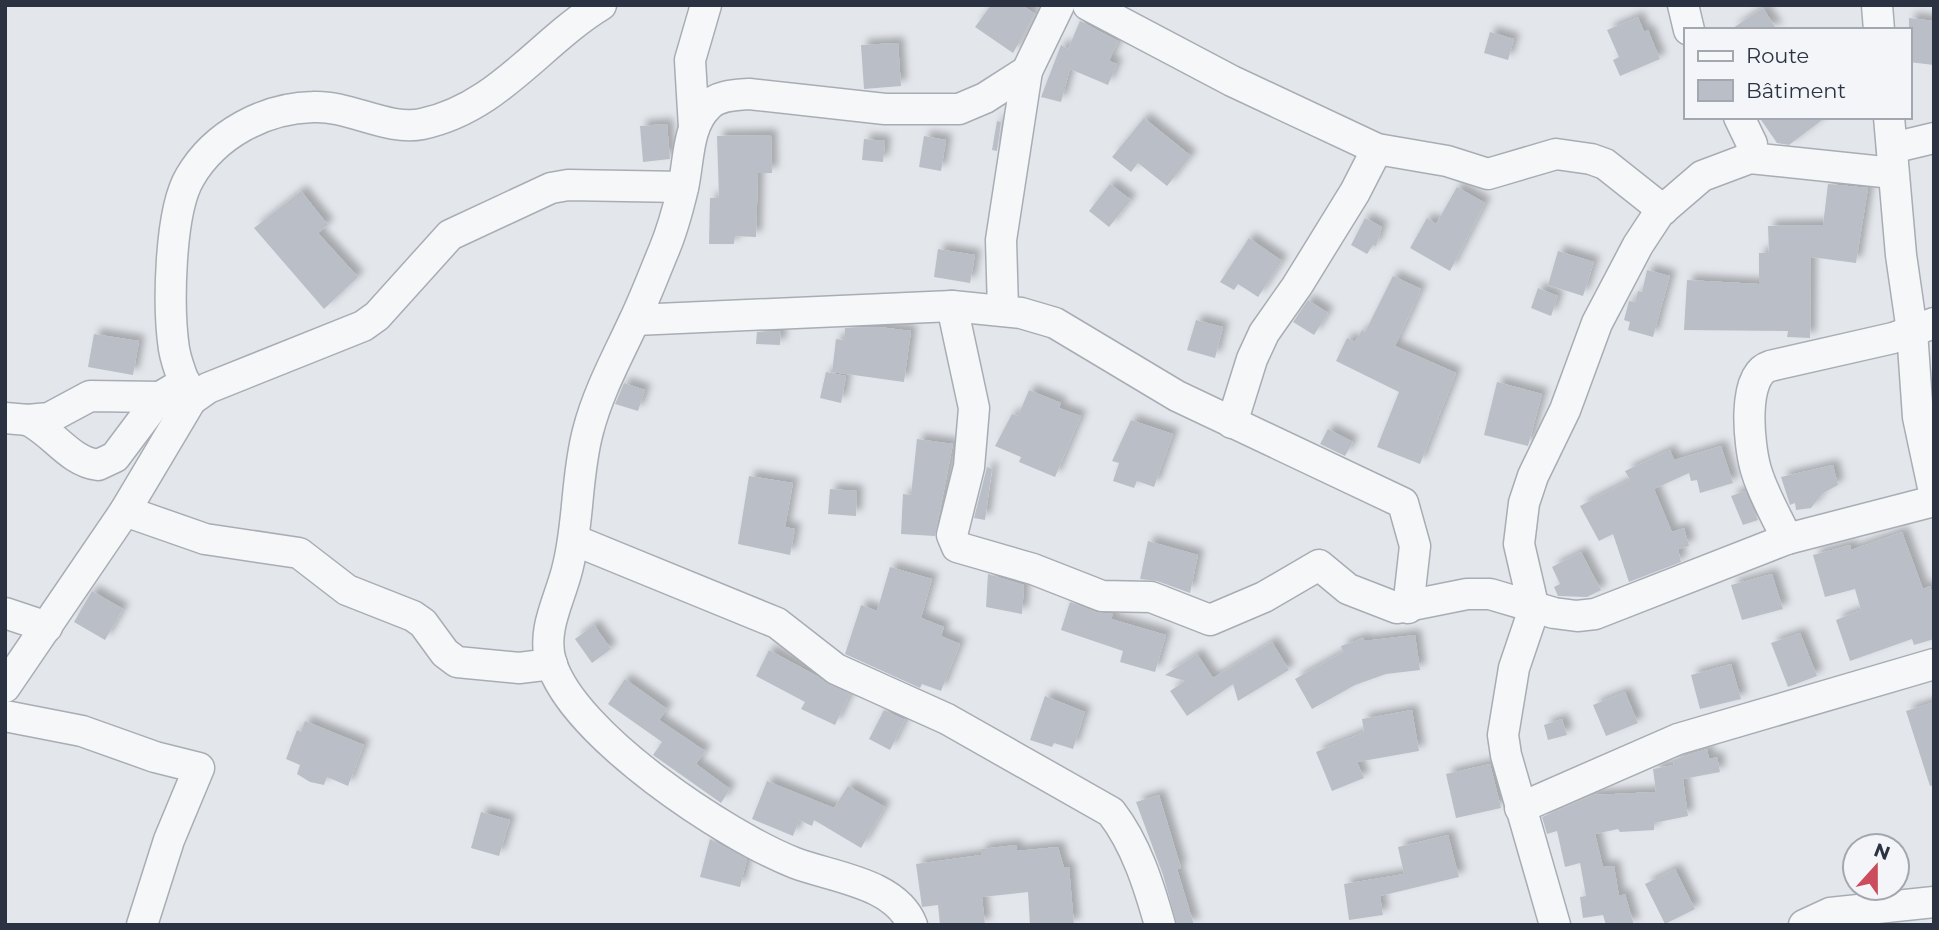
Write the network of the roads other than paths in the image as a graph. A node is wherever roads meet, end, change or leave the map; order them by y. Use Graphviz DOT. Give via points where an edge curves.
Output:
graph roads {
  1 [pos="601,5"];
  2 [pos="706,5"];
  3 [pos="1059,5"];
  4 [pos="1088,5"];
  5 [pos="1683,5"];
  6 [pos="1877,5"];
  7 [pos="1689,28"];
  8 [pos="1880,28"];
  9 [pos="1027,71"];
  10 [pos="1740,119"];
  11 [pos="1889,119"];
  12 [pos="694,128"];
  13 [pos="1934,138"];
  14 [pos="1377,149"];
  15 [pos="1751,158"];
  16 [pos="1893,160"];
  17 [pos="683,187"];
  18 [pos="1663,210"];
  19 [pos="952,306"];
  20 [pos="1003,310"];
  21 [pos="635,320"];
  22 [pos="1923,327"];
  23 [pos="179,393"];
  24 [pos="17,419"];
  25 [pos="1232,423"];
  26 [pos="1934,492"];
  27 [pos="1934,501"];
  28 [pos="125,511"];
  29 [pos="1787,539"];
  30 [pos="574,540"];
  31 [pos="1408,608"];
  32 [pos="1534,609"];
  33 [pos="5,612"];
  34 [pos="47,627"];
  35 [pos="552,664"];
  36 [pos="1934,664"];
  37 [pos="5,687"];
  38 [pos="5,716"];
  39 [pos="1520,808"];
  40 [pos="1931,909"];
  41 [pos="142,925"];
  42 [pos="912,925"];
  43 [pos="1160,925"];
  44 [pos="1555,925"];
  45 [pos="1804,925"];
  1 -- 23 [label="street" via="575,21 501,88 439,118 409,125 316,106 287,109 259,117 213,149 189,178 176,227 172,332"];
  2 -- 12 [label="street" via="690,60"];
  3 -- 9 [label="street"];
  4 -- 14 [label="street"];
  5 -- 7 [label="street"];
  6 -- 8 [label="street"];
  9 -- 12 [label="street" via="959,109 885,109 729,95 709,104"];
  9 -- 20 [label="street" via="1000,240"];
  10 -- 15 [label="street" via="1752,144"];
  11 -- 16 [label="street"];
  12 -- 17 [label="street"];
  13 -- 16 [label="street"];
  14 -- 18 [label="street" via="1488,174 1556,154 1591,159 1605,164"];
  14 -- 25 [label="street" via="1355,192 1264,333"];
  15 -- 16 [label="street"];
  15 -- 18 [label="street" via="1702,176"];
  16 -- 22 [label="street"];
  17 -- 21 [label="street" via="669,237"];
  17 -- 23 [label="street" via="551,188 450,235 363,326 208,388"];
  18 -- 32 [label="street" via="1638,245 1597,323 1565,410 1532,476 1519,544"];
  19 -- 20 [label="street"];
  19 -- 21 [label="street"];
  19 -- 31 [label="street" via="974,408 969,467 952,536 957,547 1102,596 1150,597 1210,620 1264,597 1319,565 1360,595"];
  20 -- 25 [label="street" via="1055,323 1162,388"];
  21 -- 30 [label="street" via="597,398 590,423"];
  22 -- 26 [label="street" via="1918,417"];
  22 -- 29 [label="street" via="1763,368 1756,376 1749,426 1756,471"];
  23 -- 24 [label="street" via="90,396 59,414"];
  23 -- 24 [label="street" via="115,457 98,465 78,459 50,434"];
  23 -- 28 [label="street"];
  25 -- 31 [label="street" via="1403,503 1415,546"];
  27 -- 29 [label="street"];
  28 -- 34 [label="street"];
  28 -- 35 [label="street" via="205,539 299,553 347,590 413,616 457,662 519,668"];
  29 -- 32 [label="street" via="1595,614"];
  30 -- 35 [label="street" via="549,628"];
  30 -- 43 [label="street" via="777,623 836,669 947,719 1111,812 1149,886"];
  31 -- 32 [label="street" via="1467,594 1490,594"];
  32 -- 39 [label="street" via="1514,668 1503,735"];
  33 -- 34 [label="street"];
  34 -- 37 [label="street"];
  35 -- 42 [label="street" via="578,707 609,742 666,789 781,858 880,893 896,902"];
  36 -- 39 [label="street" via="1678,739"];
  38 -- 41 [label="street" via="82,731 199,768 169,840"];
  39 -- 44 [label="street"];
  40 -- 45 [label="street" via="1830,913"];
}
